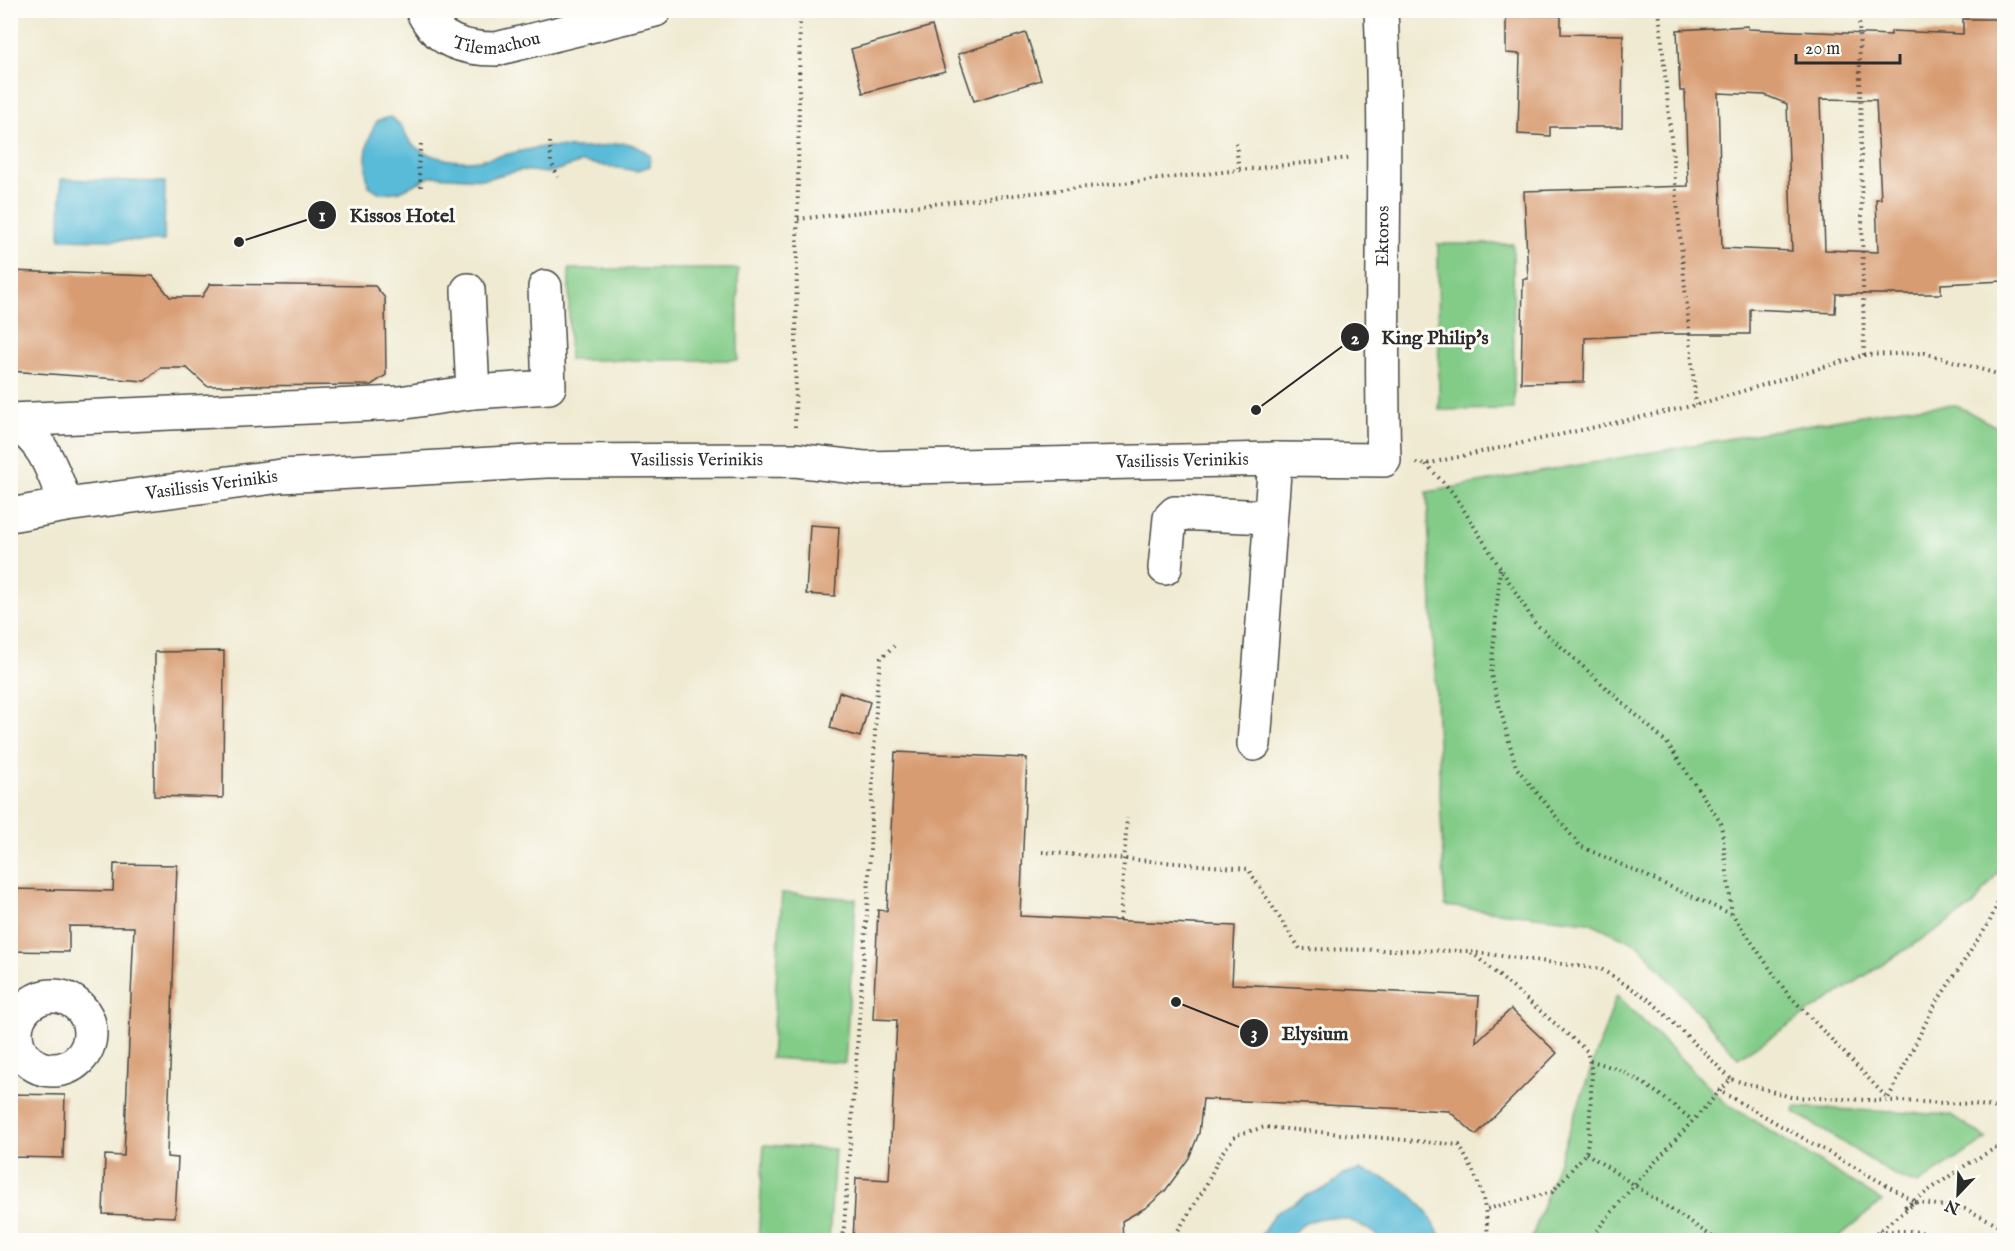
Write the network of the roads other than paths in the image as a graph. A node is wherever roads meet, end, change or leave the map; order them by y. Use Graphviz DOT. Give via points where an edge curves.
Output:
graph roads {
  1 [pos="422,10"];
  2 [pos="656,10"];
  3 [pos="1381,10"];
  4 [pos="545,287"];
  5 [pos="468,290"];
  6 [pos="473,392"];
  7 [pos="10,421"];
  8 [pos="1275,459"];
  9 [pos="1384,460"];
  10 [pos="66,505"];
  11 [pos="10,515"];
  12 [pos="1270,517"];
  13 [pos="1165,568"];
  14 [pos="1254,744"];
  1 -- 2 [label="street, Tilemachou" via="444,38 485,49"];
  3 -- 9 [label="street, Ektoros"];
  4 -- 6 [label="street" via="549,387"];
  5 -- 6 [label="street"];
  6 -- 7 [label="street" via="399,403"];
  7 -- 10 [label="street" via="37,440"];
  8 -- 9 [label="street, Vasilissis Verinikis"];
  8 -- 10 [label="street, Vasilissis Verinikis" via="864,468 795,460 546,460 281,476"];
  8 -- 12 [label="street"];
  10 -- 11 [label="street, Vasilissis Verinikis"];
  12 -- 13 [label="street" via="1175,513 1170,518"];
  12 -- 14 [label="street"];
}
